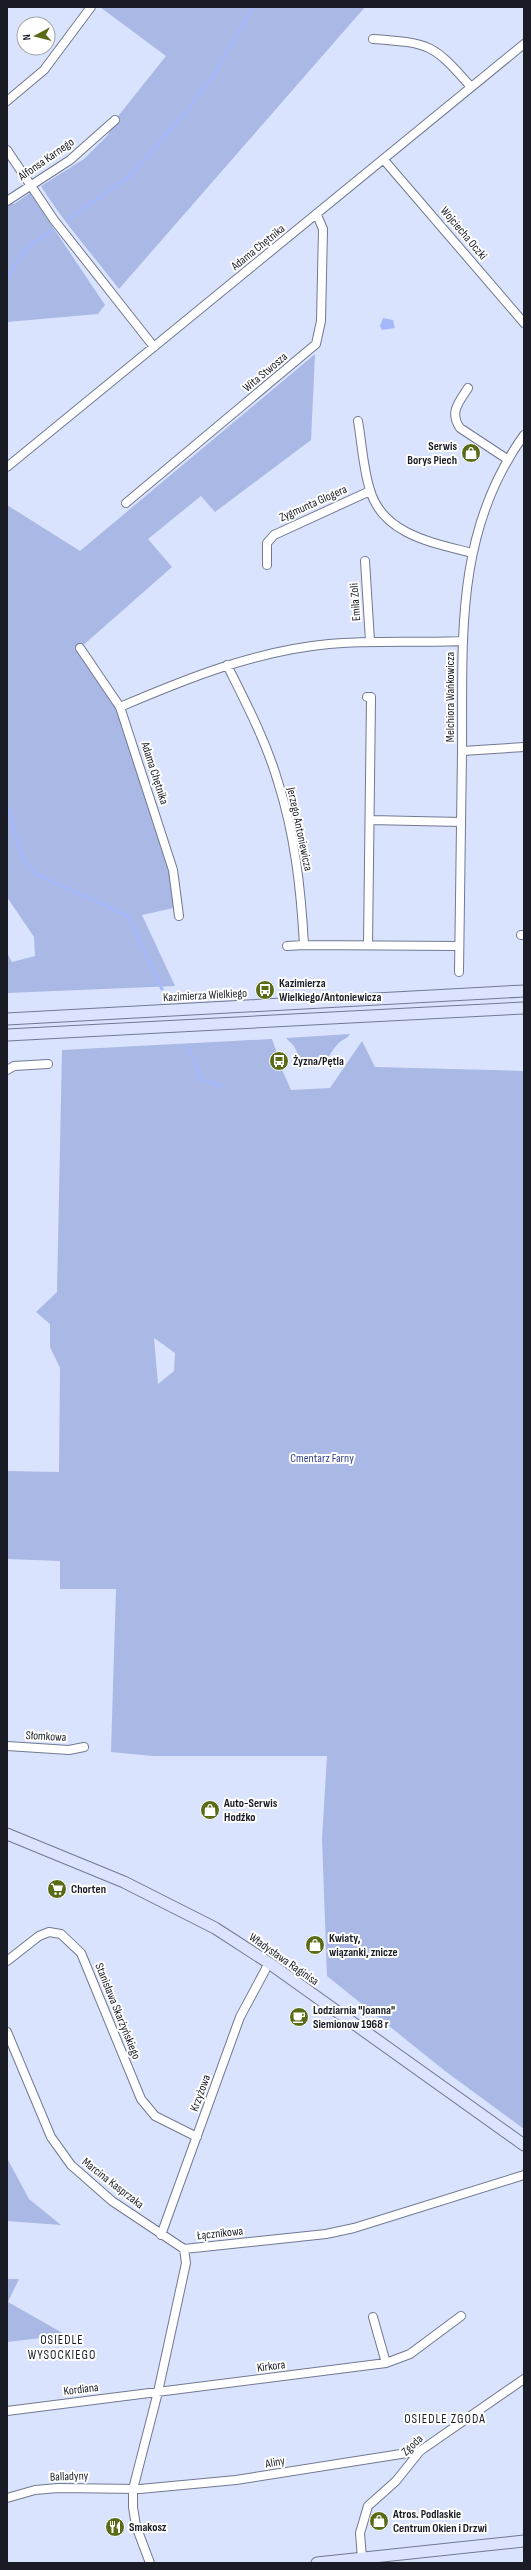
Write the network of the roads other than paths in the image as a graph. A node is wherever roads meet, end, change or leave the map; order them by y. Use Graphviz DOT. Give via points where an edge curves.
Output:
graph roads {
  1 [pos="91,7"];
  2 [pos="373,39"];
  3 [pos="524,44"];
  4 [pos="471,87"];
  5 [pos="7,100"];
  6 [pos="115,120"];
  7 [pos="7,150"];
  8 [pos="384,160"];
  9 [pos="31,185"];
  10 [pos="7,201"];
  11 [pos="317,215"];
  12 [pos="524,323"];
  13 [pos="154,348"];
  14 [pos="468,388"];
  15 [pos="358,421"];
  16 [pos="524,435"];
  17 [pos="507,459"];
  18 [pos="7,467"];
  19 [pos="370,491"];
  20 [pos="126,502"];
  21 [pos="472,553"];
  22 [pos="365,561"];
  23 [pos="267,565"];
  24 [pos="370,641"];
  25 [pos="463,641"];
  26 [pos="80,648"];
  27 [pos="227,665"];
  28 [pos="367,697"];
  29 [pos="120,707"];
  30 [pos="524,748"];
  31 [pos="462,751"];
  32 [pos="370,820"];
  33 [pos="460,822"];
  34 [pos="179,916"];
  35 [pos="304,945"];
  36 [pos="368,945"];
  37 [pos="286,946"];
  38 [pos="459,946"];
  39 [pos="459,972"];
  40 [pos="524,991"];
  41 [pos="284,1004"];
  42 [pos="524,1008"];
  43 [pos="7,1019"];
  44 [pos="281,1020"];
  45 [pos="7,1035"];
  46 [pos="48,1064"];
  47 [pos="7,1070"];
  48 [pos="7,1746"];
  49 [pos="84,1747"];
  50 [pos="7,1834"];
  51 [pos="7,1961"];
  52 [pos="269,1963"];
  53 [pos="7,2032"];
  54 [pos="197,2137"];
  55 [pos="524,2144"];
  56 [pos="524,2175"];
  57 [pos="161,2235"];
  58 [pos="184,2249"];
  59 [pos="461,2316"];
  60 [pos="373,2317"];
  61 [pos="386,2363"];
  62 [pos="524,2379"];
  63 [pos="158,2392"];
  64 [pos="7,2410"];
  65 [pos="420,2451"];
  66 [pos="133,2489"];
  67 [pos="7,2498"];
  68 [pos="524,2541"];
  69 [pos="362,2558"];
  70 [pos="150,2563"];
  71 [pos="316,2563"];
  1 -- 5 [label="street" via="44,70"];
  2 -- 4 [label="street" via="410,42 432,48 446,58"];
  3 -- 4 [label="street, Adama Chętnika"];
  4 -- 8 [label="street, Adama Chętnika"];
  6 -- 9 [label="street, Alfonsa Karnego" via="70,160"];
  7 -- 9 [label="street"];
  8 -- 11 [label="street, Adama Chętnika"];
  8 -- 12 [label="street, Wojciecha Oczki"];
  9 -- 10 [label="street, Alfonsa Karnego"];
  9 -- 13 [label="street" via="54,220"];
  11 -- 13 [label="street, Adama Chętnika"];
  11 -- 20 [label="street, Wita Stwosza" via="323,229 321,321 316,344"];
  13 -- 18 [label="street, Adama Chętnika"];
  14 -- 17 [label="street" via="454,409 455,420 460,428"];
  15 -- 19 [label="street"];
  16 -- 17 [label="street, Melchiora Wańkowicza"];
  17 -- 21 [label="street, Melchiora Wańkowicza" via="487,504"];
  19 -- 21 [label="street" via="382,511 403,531 419,539"];
  19 -- 23 [label="street, Zygmunta Glogera" via="274,535 266,547"];
  21 -- 25 [label="street, Melchiora Wańkowicza" via="466,584"];
  22 -- 24 [label="street, Emila Zoli"];
  24 -- 25 [label="street"];
  24 -- 27 [label="street" via="302,648"];
  25 -- 31 [label="street, Melchiora Wańkowicza"];
  26 -- 29 [label="street, Adama Chętnika"];
  27 -- 29 [label="street"];
  27 -- 35 [label="street, Jerzego Antoniewicza" via="256,721 278,782 297,868"];
  28 -- 32 [label="street" via="371,697"];
  29 -- 34 [label="street, Adama Chętnika" via="173,870"];
  30 -- 31 [label="street"];
  31 -- 33 [label="street, Melchiora Wańkowicza"];
  32 -- 33 [label="street"];
  32 -- 36 [label="street"];
  33 -- 38 [label="street, Melchiora Wańkowicza"];
  35 -- 36 [label="street"];
  35 -- 37 [label="street"];
  36 -- 38 [label="street"];
  38 -- 39 [label="street, Melchiora Wańkowicza"];
  40 -- 41 [label="main road, Kazimierza Wielkiego"];
  41 -- 43 [label="main road, Kazimierza Wielkiego"];
  41 -- 44 [label="main road"];
  42 -- 44 [label="main road"];
  44 -- 45 [label="main road"];
  46 -- 47 [label="street" via="14,1066"];
  48 -- 49 [label="street, Słomkowa" via="69,1750"];
  50 -- 52 [label="main road, Władysława Raginisa" via="124,1882 174,1906 215,1928"];
  51 -- 54 [label="street, Stanisława Skarżyńskiego" via="39,1936 48,1932 61,1934 81,1953 141,2099 155,2116"];
  52 -- 54 [label="street, Krzyżowa" via="240,2017"];
  52 -- 55 [label="main road, Władysława Raginisa"];
  53 -- 57 [label="street, Marcina Kasprzaka" via="51,2137 71,2165 112,2201"];
  54 -- 57 [label="street, Krzyżowa"];
  56 -- 58 [label="street, Łącznikowa" via="354,2228 326,2234"];
  57 -- 58 [label="street, Marcina Kasprzaka"];
  58 -- 63 [label="street, Łącznikowa" via="186,2263"];
  59 -- 61 [label="street, Kirkora" via="410,2354"];
  60 -- 61 [label="street"];
  61 -- 63 [label="street, Kirkora"];
  62 -- 65 [label="street, Zgoda"];
  63 -- 64 [label="street, Kordiana"];
  63 -- 66 [label="street, Łącznikowa"];
  65 -- 66 [label="street, Aliny" via="236,2480"];
  65 -- 69 [label="street, Zgoda" via="366,2509 360,2533"];
  66 -- 67 [label="street, Balladyny" via="58,2488 35,2490"];
  66 -- 70 [label="street, Łącznikowa" via="136,2526"];
  68 -- 69 [label="main road"];
  69 -- 71 [label="main road"];
}
